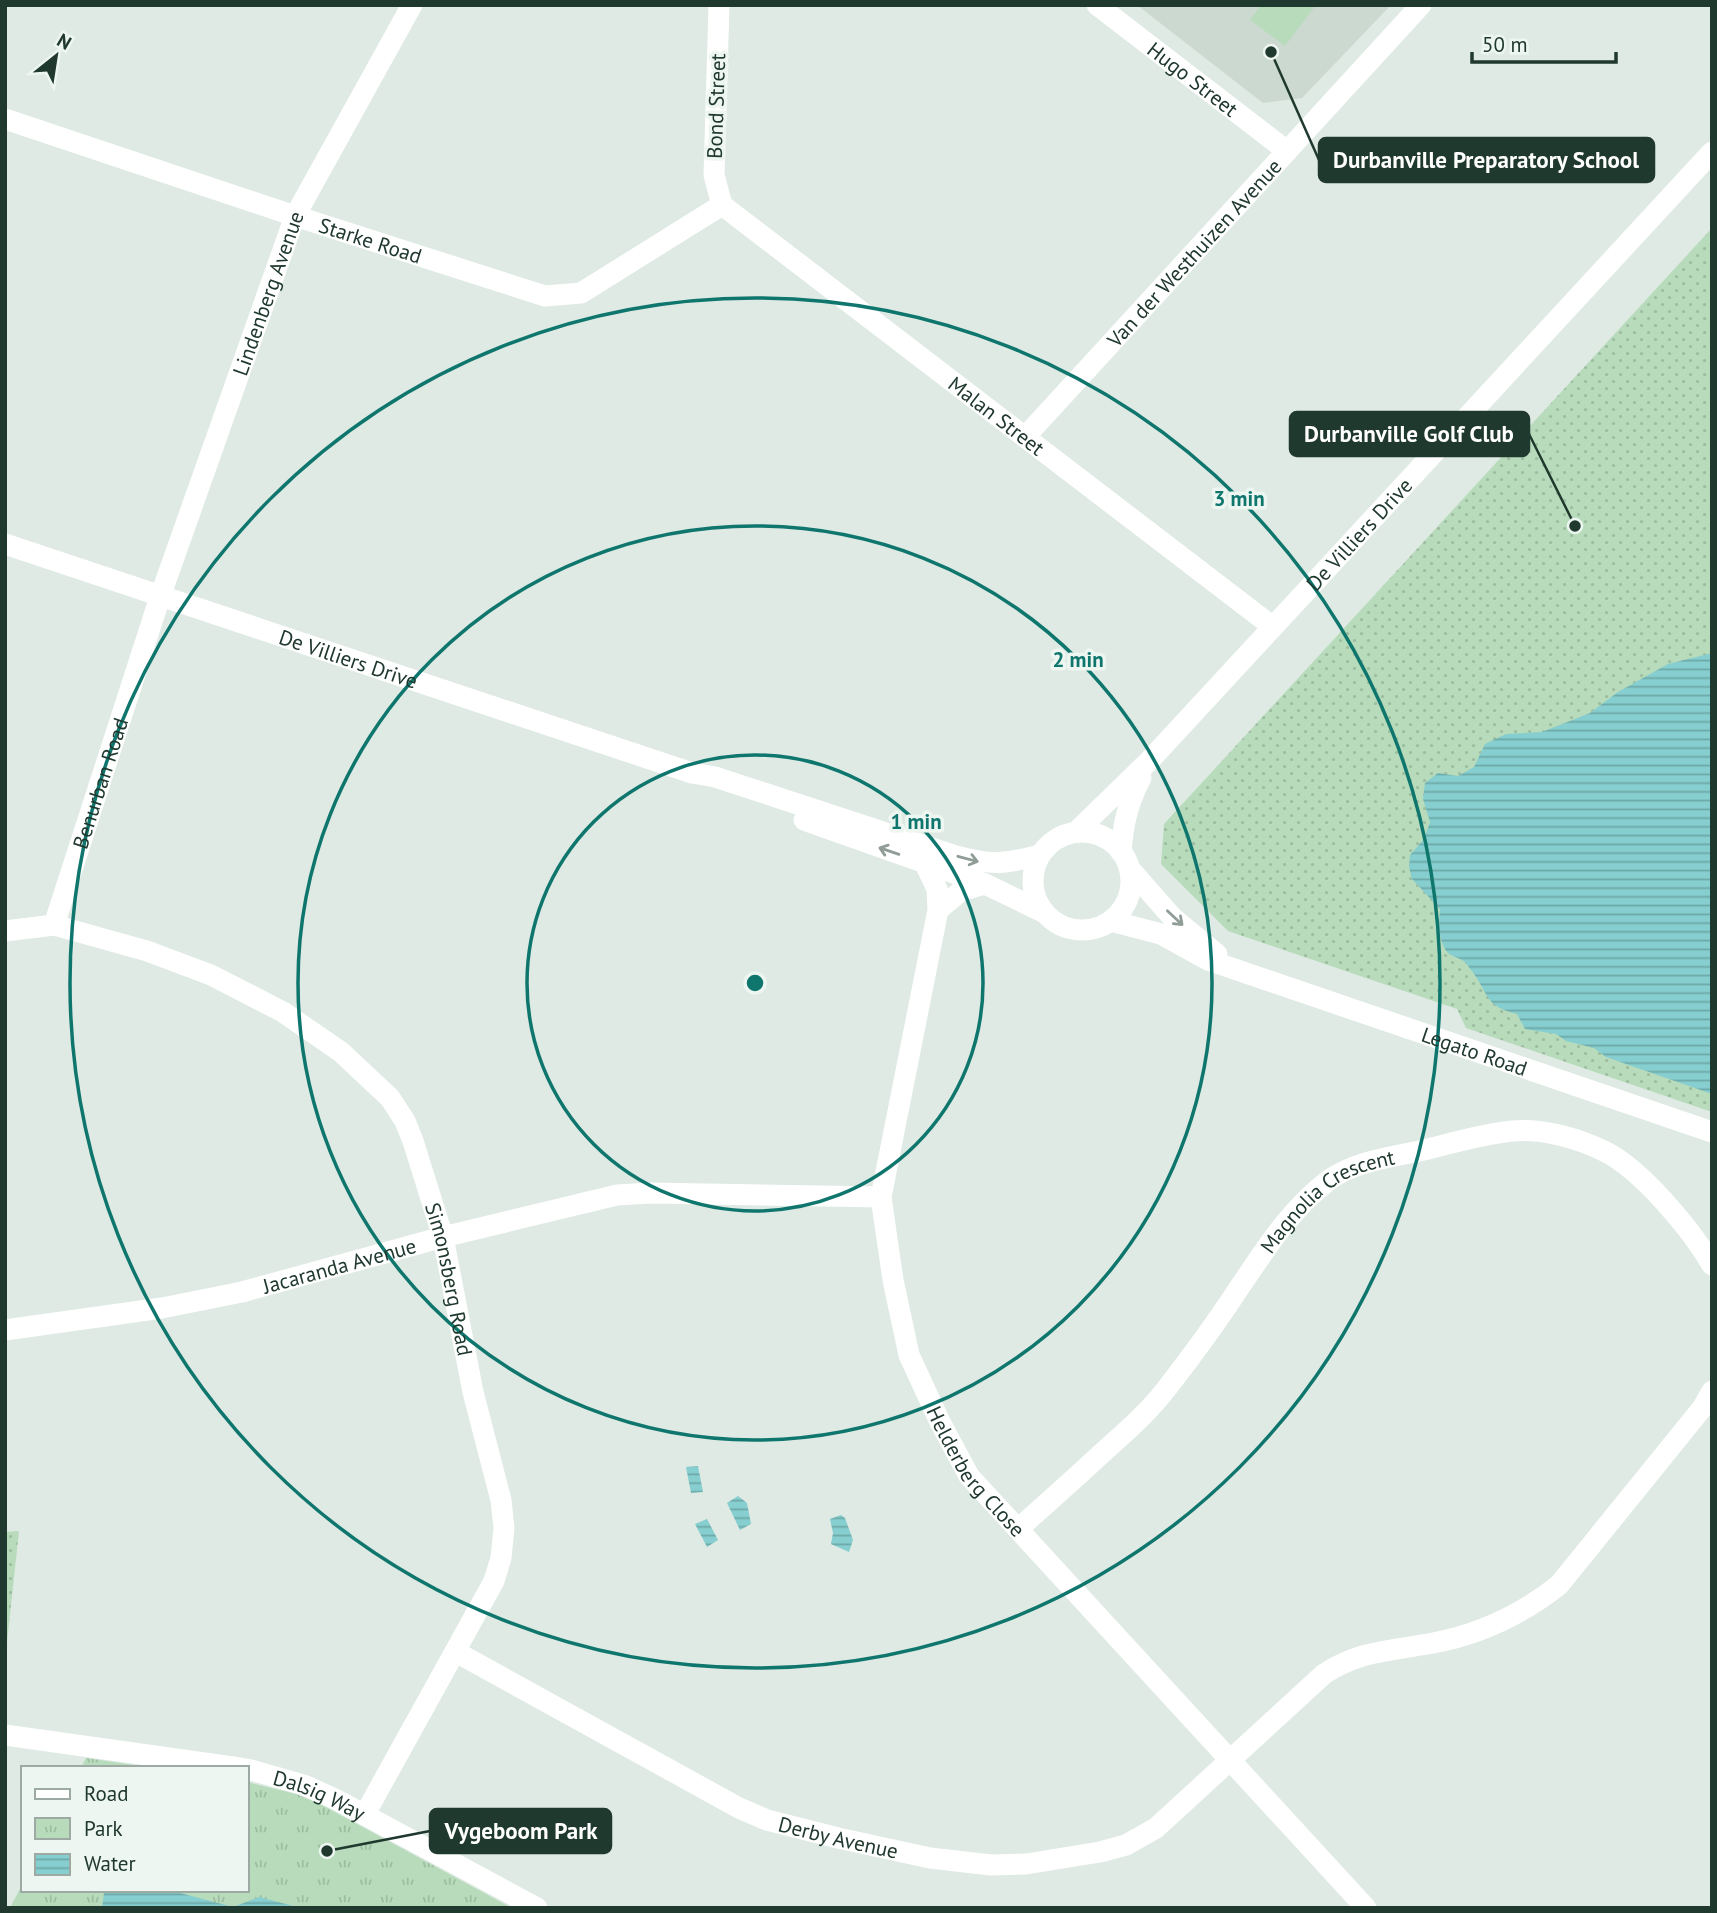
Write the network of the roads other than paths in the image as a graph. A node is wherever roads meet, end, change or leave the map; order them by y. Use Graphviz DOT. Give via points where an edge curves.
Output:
graph roads {
  1 [pos="412,5"];
  2 [pos="719,5"];
  3 [pos="1097,5"];
  4 [pos="1421,5"];
  5 [pos="5,118"];
  6 [pos="1287,151"];
  7 [pos="1712,152"];
  8 [pos="722,205"];
  9 [pos="295,216"];
  10 [pos="1025,438"];
  11 [pos="5,544"];
  12 [pos="160,597"];
  13 [pos="1273,627"];
  14 [pos="1150,760"];
  15 [pos="692,774"];
  16 [pos="1076,832"];
  17 [pos="1040,855"];
  18 [pos="1125,860"];
  19 [pos="925,864"];
  20 [pos="985,884"];
  21 [pos="938,911"];
  22 [pos="1043,912"];
  23 [pos="1111,921"];
  24 [pos="54,925"];
  25 [pos="5,932"];
  26 [pos="1237,970"];
  27 [pos="1712,1132"];
  28 [pos="881,1197"];
  29 [pos="443,1237"];
  30 [pos="1712,1265"];
  31 [pos="5,1330"];
  32 [pos="1712,1391"];
  33 [pos="1018,1529"];
  34 [pos="456,1652"];
  35 [pos="5,1735"];
  36 [pos="1232,1760"];
  37 [pos="226,1766"];
  38 [pos="248,1769"];
  39 [pos="365,1814"];
  40 [pos="537,1908"];
  41 [pos="1366,1908"];
  1 -- 9 [label="street, Lindenberg Avenue"];
  2 -- 8 [label="street, Bond Street" via="714,175"];
  3 -- 6 [label="street, Hugo Street"];
  4 -- 6 [label="street, Van der Westhuizen Avenue"];
  5 -- 9 [label="street, Starke Road"];
  6 -- 10 [label="street, Van der Westhuizen Avenue"];
  7 -- 13 [label="street, De Villiers Drive"];
  8 -- 9 [label="street, Starke Road" via="589,289 562,296 536,294"];
  8 -- 10 [label="street, Malan Street"];
  9 -- 12 [label="street, Lindenberg Avenue"];
  10 -- 13 [label="street, Malan Street"];
  11 -- 12 [label="street, De Villiers Drive"];
  12 -- 15 [label="street, De Villiers Drive"];
  12 -- 24 [label="street, Benurban Road"];
  13 -- 14 [label="street, De Villiers Drive"];
  14 -- 16 [label="street, De Villiers Drive"];
  14 -- 18 [label="street, De Villiers Drive" via="1130,797 1123,823"];
  15 -- 17 [label="street, De Villiers Drive, one-way" via="715,777 978,862 999,864"];
  19 -- 15 [label="street, De Villiers Drive, one-way"];
  16 -- 17 [label="street" via="1049,844"];
  16 -- 18 [label="street" via="1109,840"];
  17 -- 22 [label="street" via="1032,884"];
  18 -- 23 [label="street" via="1131,883 1128,897"];
  18 -- 26 [label="street, Legato Road, one-way" via="1172,917"];
  19 -- 20 [label="street, De Villiers Drive"];
  19 -- 21 [label="street, Helderberg Close" via="937,889"];
  20 -- 21 [label="street" via="961,891"];
  20 -- 22 [label="street, De Villiers Drive"];
  21 -- 28 [label="street, Helderberg Close"];
  22 -- 23 [label="street" via="1054,922 1083,930"];
  23 -- 26 [label="street, Legato Road" via="1161,934"];
  24 -- 25 [label="street"];
  24 -- 29 [label="street, Simonsberg Road" via="211,975 283,1012 341,1052 379,1085 405,1121"];
  26 -- 27 [label="street, Legato Road"];
  28 -- 29 [label="street, Jacaranda Avenue" via="635,1193"];
  28 -- 33 [label="street, Helderberg Close" via="909,1355 969,1476"];
  29 -- 31 [label="street, Jacaranda Avenue" via="242,1292"];
  29 -- 34 [label="street, Simonsberg Road" via="504,1528 494,1581"];
  30 -- 33 [label="street, Magnolia Crescent" via="1685,1226 1633,1171 1605,1151 1567,1138 1513,1131 1355,1167 1330,1179 1302,1203 1165,1392"];
  32 -- 36 [label="street" via="1559,1585 1538,1602 1476,1633 1345,1661 1324,1674"];
  33 -- 36 [label="street, Helderberg Close"];
  34 -- 36 [label="street, Derby Avenue" via="739,1808 838,1839 930,1858 1026,1864 1126,1845 1156,1828"];
  34 -- 39 [label="street, Simonsberg Road"];
  35 -- 37 [label="street"];
  36 -- 41 [label="street, Helderberg Close"];
  38 -- 39 [label="street, Dalsig Way" via="304,1785"];
  39 -- 40 [label="street, Dalsig Way"];
}
